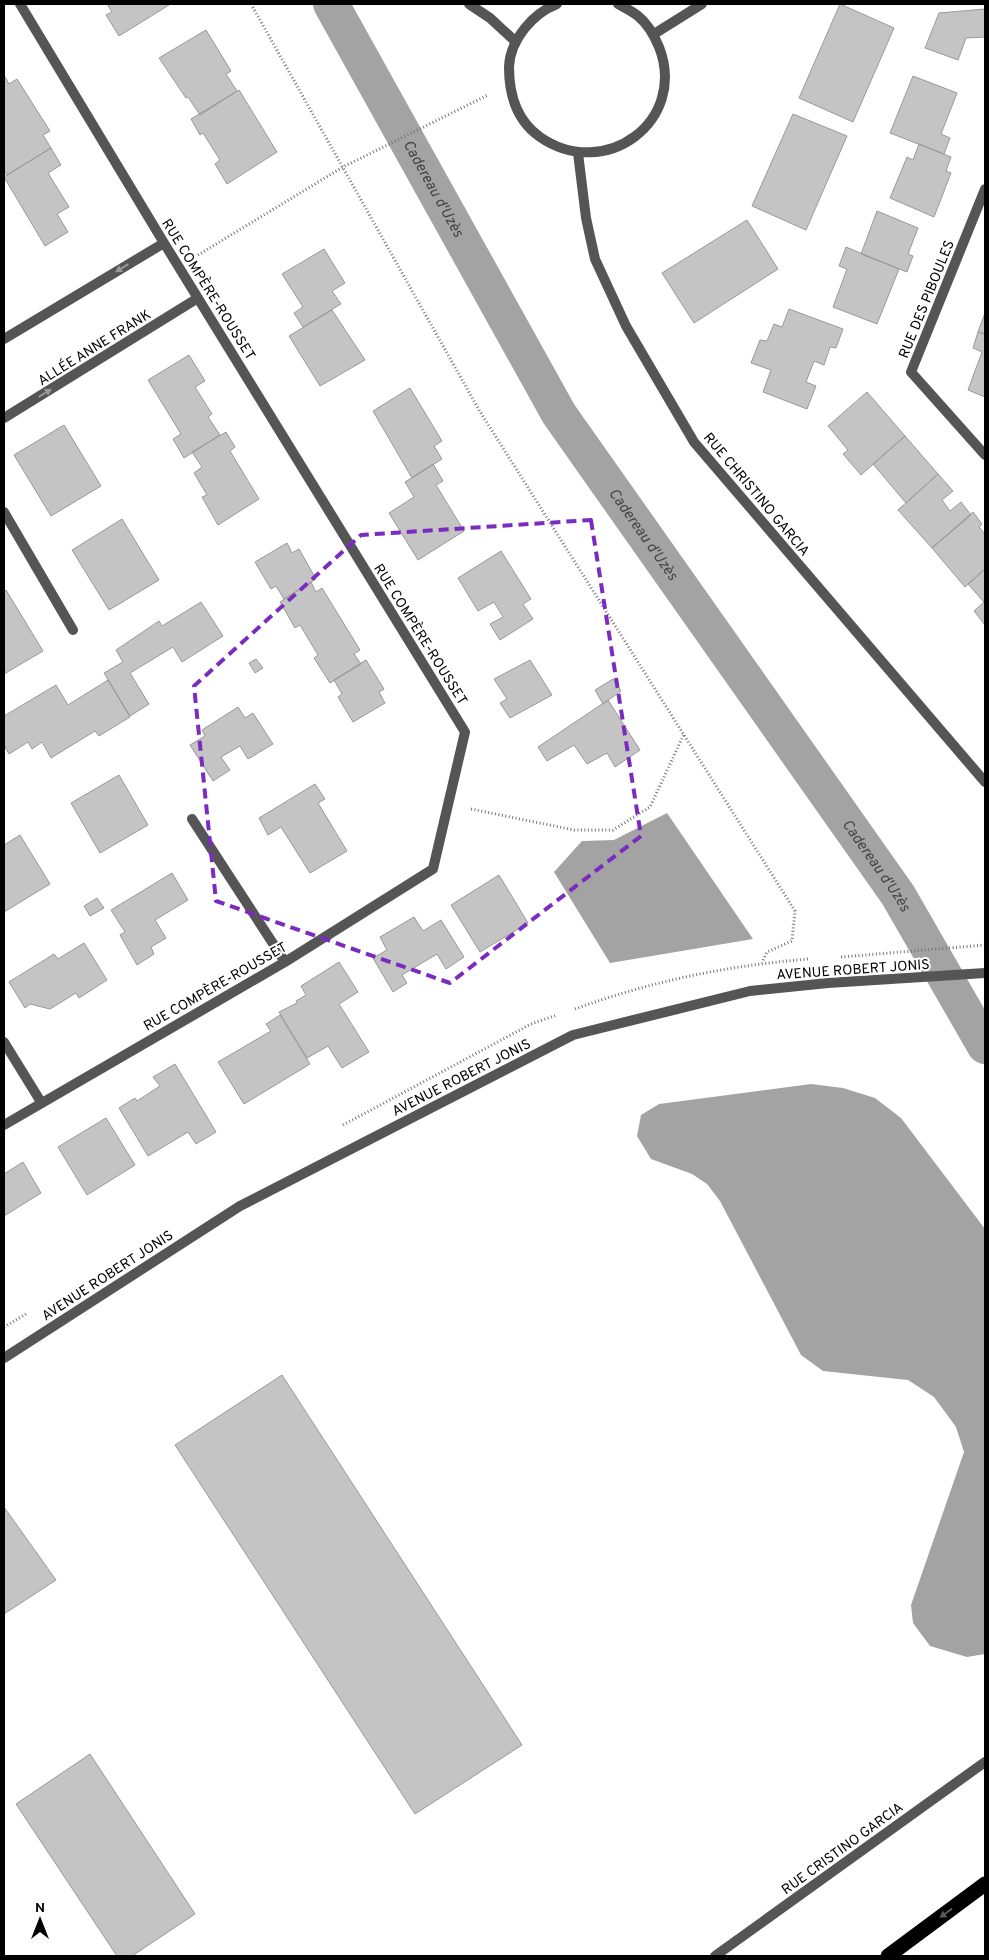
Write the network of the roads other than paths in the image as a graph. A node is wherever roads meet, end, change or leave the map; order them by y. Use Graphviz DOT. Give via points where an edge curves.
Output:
graph roads {
  1 [pos="20,4"];
  2 [pos="469,4"];
  3 [pos="557,4"];
  4 [pos="618,4"];
  5 [pos="702,4"];
  6 [pos="654,34"];
  7 [pos="516,42"];
  8 [pos="578,153"];
  9 [pos="985,188"];
  10 [pos="164,243"];
  11 [pos="198,298"];
  12 [pos="4,338"];
  13 [pos="4,418"];
  14 [pos="985,455"];
  15 [pos="4,512"];
  16 [pos="73,630"];
  17 [pos="985,782"];
  18 [pos="192,819"];
  19 [pos="285,962"];
  20 [pos="985,973"];
  21 [pos="4,1042"];
  22 [pos="41,1102"];
  23 [pos="4,1125"];
  24 [pos="4,1358"];
  25 [pos="985,1762"];
  26 [pos="985,1884"];
  27 [pos="714,1956"];
  28 [pos="888,1956"];
  1 -- 10 [label="street, RUE COMPÈRE-ROUSSET"];
  2 -- 7 [label="street"];
  3 -- 7 [label="street" via="530,22"];
  4 -- 6 [label="street" via="638,16"];
  5 -- 6 [label="street"];
  6 -- 8 [label="street" via="663,58 665,82 659,106 645,127 626,143 603,152"];
  7 -- 8 [label="street" via="509,63 509,85 516,110 532,131 553,146"];
  8 -- 17 [label="street, RUE CHRISTINO GARCIA" via="595,259 626,326 694,442"];
  9 -- 14 [label="street, RUE DES PIBOULES" via="911,372"];
  10 -- 11 [label="street, RUE COMPÈRE-ROUSSET"];
  10 -- 12 [label="street, one-way"];
  13 -- 11 [label="street, ALLÉE ANNE FRANK, one-way"];
  11 -- 19 [label="street, RUE COMPÈRE-ROUSSET" via="465,732 432,869"];
  15 -- 16 [label="street"];
  18 -- 19 [label="street"];
  19 -- 22 [label="street, RUE COMPÈRE-ROUSSET"];
  20 -- 24 [label="street, AVENUE ROBERT JONIS" via="750,991 573,1035 240,1206"];
  21 -- 22 [label="street"];
  22 -- 23 [label="street, RUE COMPÈRE-ROUSSET"];
  25 -- 27 [label="street, RUE CRISTINO GARCIA"];
  26 -- 28 [label="highway, one-way"];
}
